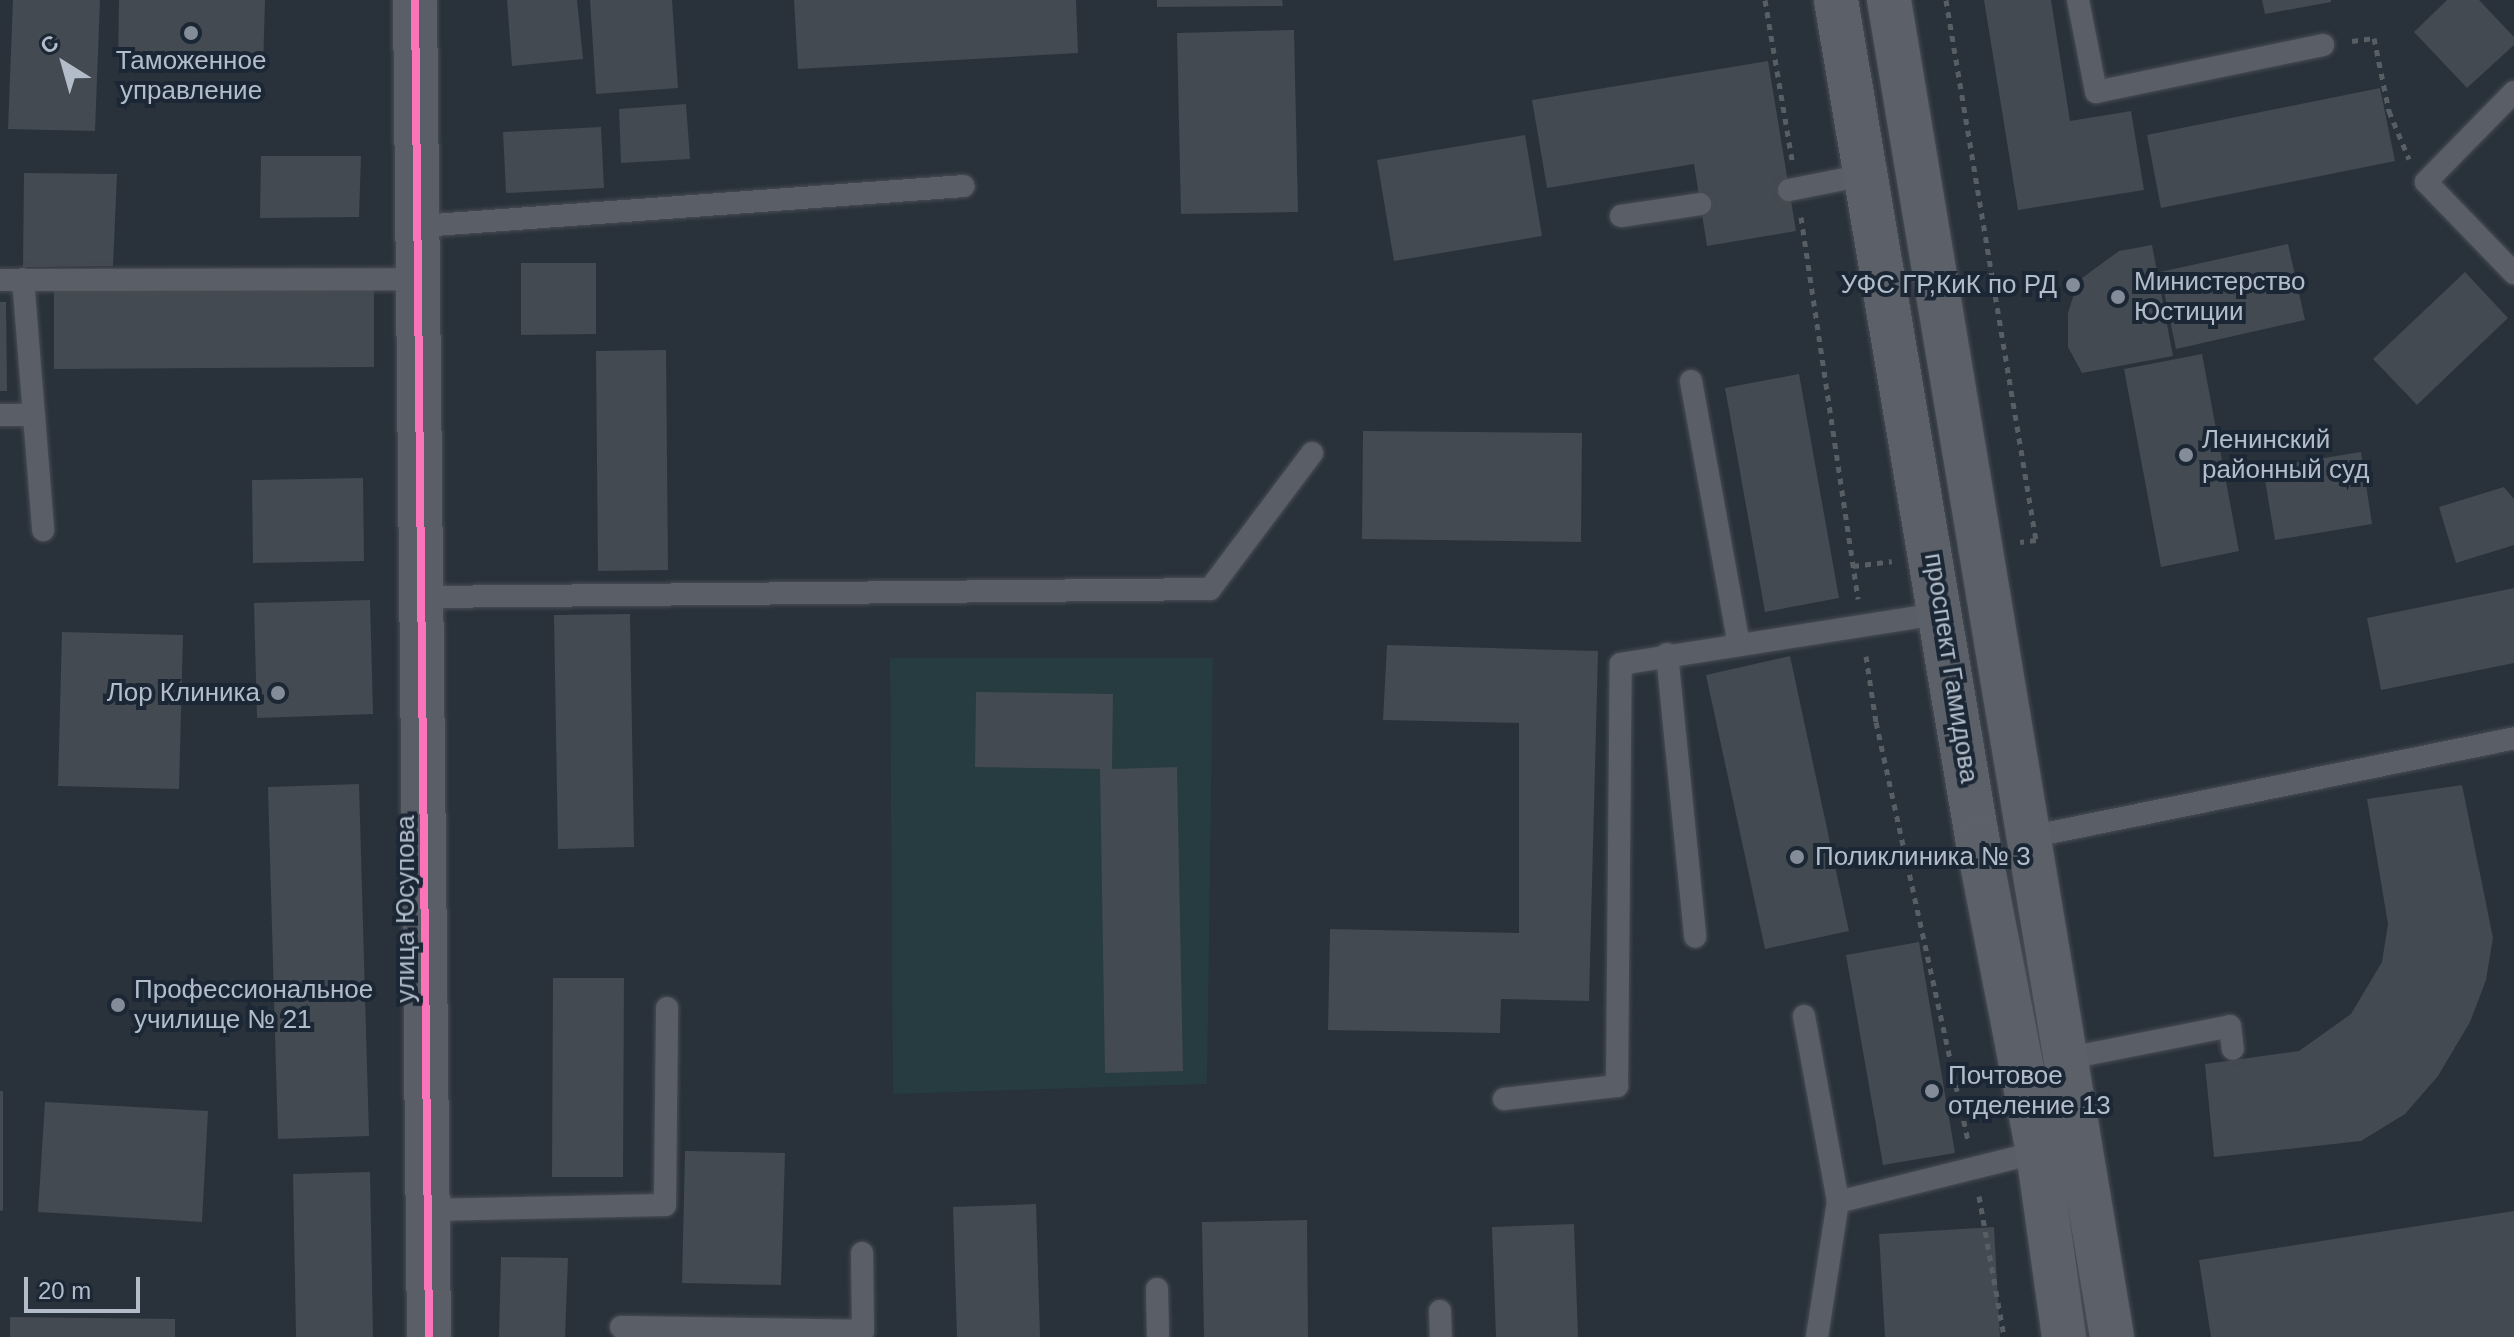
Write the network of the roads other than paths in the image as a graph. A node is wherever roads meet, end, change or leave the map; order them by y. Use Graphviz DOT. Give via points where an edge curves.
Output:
graph roads {
  1 [pos="415,0"];
  2 [pos="1836,0"];
  3 [pos="1889,0"];
  4 [pos="2078,0"];
  5 [pos="2323,45"];
  6 [pos="2514,92"];
  7 [pos="1865,175"];
  8 [pos="964,186"];
  9 [pos="1793,189"];
  10 [pos="1700,204"];
  11 [pos="1621,216"];
  12 [pos="421,226"];
  13 [pos="2514,273"];
  14 [pos="23,279"];
  15 [pos="420,279"];
  16 [pos="0,280"];
  17 [pos="1691,381"];
  18 [pos="0,415"];
  19 [pos="34,415"];
  20 [pos="1312,453"];
  21 [pos="43,530"];
  22 [pos="424,597"];
  23 [pos="1943,613"];
  24 [pos="1739,644"];
  25 [pos="1667,654"];
  26 [pos="2514,738"];
  27 [pos="2029,837"];
  28 [pos="1695,937"];
  29 [pos="667,1008"];
  30 [pos="1804,1016"];
  31 [pos="2233,1049"];
  32 [pos="2064,1059"];
  33 [pos="1504,1099"];
  34 [pos="2038,1152"];
  35 [pos="1838,1202"];
  36 [pos="428,1210"];
  37 [pos="862,1253"];
  38 [pos="1157,1289"];
  39 [pos="1440,1311"];
  40 [pos="621,1327"];
  41 [pos="823,1335"];
  42 [pos="429,1337"];
  43 [pos="1158,1337"];
  44 [pos="1441,1337"];
  45 [pos="1817,1337"];
  46 [pos="2064,1337"];
  47 [pos="2112,1337"];
  1 -- 12 [label="street, улица Юсупова"];
  2 -- 7 [label="main road, проспект Гамидова"];
  3 -- 27 [label="main road, проспект Гамидова"];
  4 -- 5 [label="lane" via="2096,92"];
  6 -- 13 [label="lane" via="2426,182"];
  7 -- 9 [label="lane"];
  7 -- 23 [label="main road, проспект Гамидова"];
  8 -- 12 [label="lane"];
  10 -- 11 [label="lane"];
  12 -- 15 [label="street, улица Юсупова"];
  14 -- 15 [label="lane"];
  14 -- 16 [label="lane"];
  14 -- 19 [label="lane"];
  15 -- 22 [label="street, улица Юсупова"];
  17 -- 24 [label="lane"];
  18 -- 19 [label="lane"];
  19 -- 21 [label="lane"];
  20 -- 22 [label="lane" via="1210,589"];
  22 -- 36 [label="street, улица Юсупова"];
  23 -- 24 [label="lane"];
  23 -- 34 [label="main road, проспект Гамидова" via="1978,843"];
  24 -- 25 [label="lane"];
  25 -- 28 [label="lane"];
  25 -- 33 [label="lane" via="1621,664 1617,1086"];
  26 -- 27 [label="lane"];
  27 -- 32 [label="main road, проспект Гамидова"];
  29 -- 36 [label="lane" via="665,1205"];
  30 -- 35 [label="lane"];
  31 -- 32 [label="lane" via="2230,1026"];
  32 -- 47 [label="main road, проспект Гамидова"];
  34 -- 35 [label="lane"];
  34 -- 46 [label="main road, проспект Гамидова"];
  35 -- 45 [label="lane"];
  36 -- 42 [label="street, улица Юсупова"];
  37 -- 41 [label="lane" via="863,1331"];
  38 -- 43 [label="lane"];
  39 -- 44 [label="lane"];
  40 -- 41 [label="lane"];
}
